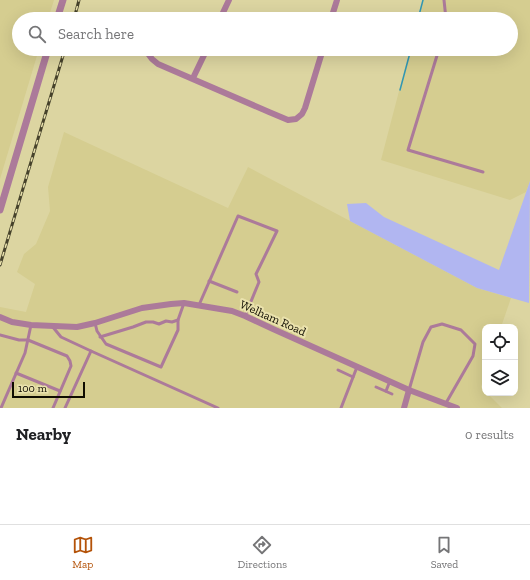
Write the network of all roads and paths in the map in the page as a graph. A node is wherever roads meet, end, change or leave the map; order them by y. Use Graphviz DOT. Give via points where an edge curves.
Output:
graph roads {
  1 [pos="63,0"];
  2 [pos="229,0"];
  3 [pos="337,0"];
  4 [pos="444,0"];
  5 [pos="59,12"];
  6 [pos="223,12"];
  7 [pos="333,12"];
  8 [pos="445,12"];
  9 [pos="46,56"];
  10 [pos="150,56"];
  11 [pos="203,56"];
  12 [pos="321,56"];
  13 [pos="437,56"];
  14 [pos="193,78"];
  15 [pos="483,172"];
  16 [pos="0,210"];
  17 [pos="209,281"];
  18 [pos="237,292"];
  19 [pos="184,304"];
  20 [pos="199,306"];
  21 [pos="0,316"];
  22 [pos="245,316"];
  23 [pos="178,320"];
  24 [pos="95,323"];
  25 [pos="31,325"];
  26 [pos="52,326"];
  27 [pos="0,335"];
  28 [pos="100,336"];
  29 [pos="28,340"];
  30 [pos="90,351"];
  31 [pos="357,367"];
  32 [pos="338,370"];
  33 [pos="16,373"];
  34 [pos="353,377"];
  35 [pos="390,381"];
  36 [pos="376,386"];
  37 [pos="410,390"];
  38 [pos="60,391"];
  39 [pos="386,391"];
  40 [pos="392,394"];
  41 [pos="446,403"];
  42 [pos="1,408"];
  43 [pos="53,408"];
  44 [pos="66,408"];
  45 [pos="218,408"];
  46 [pos="341,408"];
  47 [pos="404,408"];
  48 [pos="457,408"];
  1 -- 5 [label="street"];
  2 -- 6 [label="street"];
  3 -- 7 [label="street"];
  4 -- 8 [label="lane"];
  9 -- 16 [label="street"];
  10 -- 14 [label="street" via="158,64"];
  11 -- 14 [label="street"];
  12 -- 14 [label="street" via="305,108 296,119 288,120"];
  13 -- 15 [label="lane" via="408,150"];
  17 -- 18 [label="lane"];
  17 -- 20 [label="lane"];
  17 -- 22 [label="lane" via="238,216 277,231 256,274 259,282"];
  19 -- 20 [label="street, Welham Road"];
  19 -- 23 [label="lane"];
  19 -- 24 [label="street, Welham Road" via="142,308"];
  20 -- 22 [label="street, Welham Road" via="232,311"];
  21 -- 25 [label="street, Welham Road" via="12,322"];
  22 -- 31 [label="street, Welham Road"];
  23 -- 28 [label="lane" via="158,324 146,322"];
  23 -- 28 [label="lane" via="178,330 161,368 106,344"];
  24 -- 26 [label="street, Welham Road" via="77,328"];
  24 -- 28 [label="lane"];
  25 -- 26 [label="street, Welham Road"];
  25 -- 29 [label="lane"];
  26 -- 30 [label="lane" via="61,337"];
  27 -- 29 [label="lane"];
  29 -- 33 [label="lane"];
  29 -- 38 [label="lane" via="67,356 71,366"];
  30 -- 44 [label="lane"];
  30 -- 45 [label="lane"];
  31 -- 34 [label="lane"];
  31 -- 35 [label="street, Welham Road"];
  32 -- 34 [label="lane"];
  33 -- 38 [label="lane"];
  33 -- 42 [label="lane"];
  34 -- 46 [label="lane"];
  35 -- 37 [label="street, Welham Road"];
  35 -- 39 [label="lane"];
  36 -- 39 [label="lane"];
  37 -- 41 [label="street, Welham Road"];
  37 -- 41 [label="lane" via="423,342 431,327 442,324 461,330 475,344 473,356"];
  37 -- 47 [label="street"];
  38 -- 43 [label="lane"];
  39 -- 40 [label="lane"];
  41 -- 48 [label="street, Welham Road"];
}
